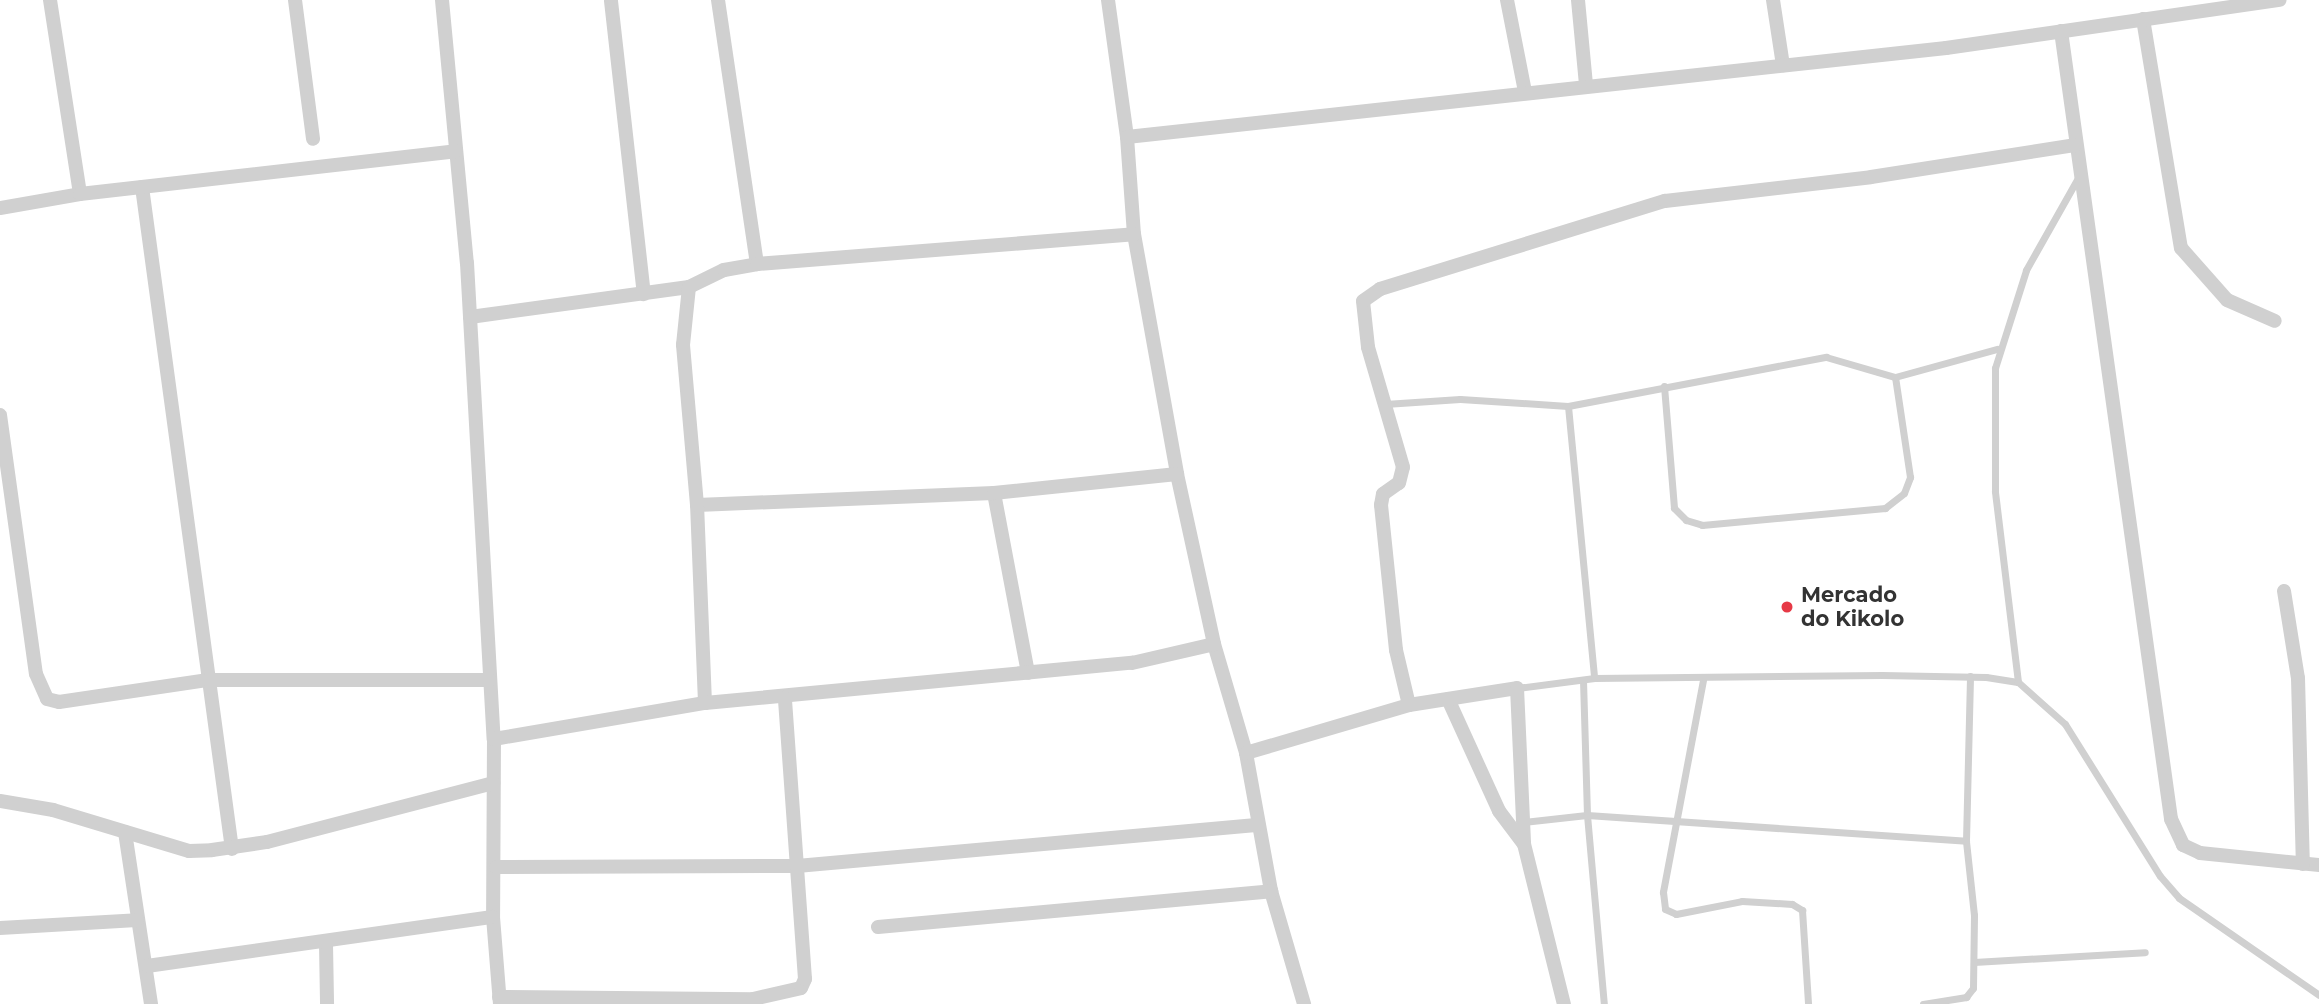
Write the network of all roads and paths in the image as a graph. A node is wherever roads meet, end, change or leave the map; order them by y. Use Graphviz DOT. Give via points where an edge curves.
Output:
graph roads {
  1 [pos="50,0"];
  2 [pos="295,0"];
  3 [pos="442,0"];
  4 [pos="718,0"];
  5 [pos="1108,0"];
  6 [pos="1507,0"];
  7 [pos="1578,0"];
  8 [pos="1773,0"];
  9 [pos="2280,0"];
  10 [pos="611,1"];
  11 [pos="2143,19"];
  12 [pos="2061,31"];
  13 [pos="1783,65"];
  14 [pos="1586,85"];
  15 [pos="1525,92"];
  16 [pos="1127,137"];
  17 [pos="313,139"];
  18 [pos="2075,145"];
  19 [pos="456,151"];
  20 [pos="2079,176"];
  21 [pos="142,187"];
  22 [pos="80,194"];
  23 [pos="0,208"];
  24 [pos="1134,234"];
  25 [pos="757,264"];
  26 [pos="688,287"];
  27 [pos="644,294"];
  28 [pos="470,317"];
  29 [pos="2275,321"];
  30 [pos="1997,349"];
  31 [pos="1895,377"];
  32 [pos="1664,386"];
  33 [pos="1385,404"];
  34 [pos="1568,406"];
  35 [pos="0,415"];
  36 [pos="1177,474"];
  37 [pos="994,493"];
  38 [pos="697,505"];
  39 [pos="2284,591"];
  40 [pos="1214,644"];
  41 [pos="1028,673"];
  42 [pos="1970,676"];
  43 [pos="1594,678"];
  44 [pos="208,680"];
  45 [pos="491,680"];
  46 [pos="1583,680"];
  47 [pos="1703,680"];
  48 [pos="2018,682"];
  49 [pos="1517,688"];
  50 [pos="785,698"];
  51 [pos="1448,699"];
  52 [pos="705,703"];
  53 [pos="1409,705"];
  54 [pos="494,739"];
  55 [pos="1245,753"];
  56 [pos="493,783"];
  57 [pos="0,801"];
  58 [pos="1587,815"];
  59 [pos="1678,819"];
  60 [pos="1522,822"];
  61 [pos="1256,825"];
  62 [pos="125,832"];
  63 [pos="1965,841"];
  64 [pos="1524,844"];
  65 [pos="232,849"];
  66 [pos="2303,864"];
  67 [pos="2319,865"];
  68 [pos="797,866"];
  69 [pos="496,867"];
  70 [pos="1271,891"];
  71 [pos="493,917"];
  72 [pos="137,920"];
  73 [pos="878,927"];
  74 [pos="0,928"];
  75 [pos="326,944"];
  76 [pos="2145,952"];
  77 [pos="1973,962"];
  78 [pos="148,966"];
  79 [pos="2319,995"];
  80 [pos="500,1001"];
  81 [pos="151,1004"];
  82 [pos="327,1004"];
  83 [pos="1304,1004"];
  84 [pos="1564,1004"];
  85 [pos="1604,1004"];
  86 [pos="1808,1004"];
  87 [pos="1923,1004"];
  1 -- 22 [label="street"];
  2 -- 17 [label="street"];
  3 -- 19 [label="street"];
  4 -- 25 [label="street"];
  5 -- 16 [label="street"];
  6 -- 15 [label="street"];
  7 -- 14 [label="street"];
  8 -- 13 [label="street"];
  9 -- 11 [label="street"];
  10 -- 27 [label="street"];
  11 -- 12 [label="street"];
  11 -- 29 [label="street" via="2181,248 2227,300"];
  12 -- 13 [label="street"];
  12 -- 18 [label="street"];
  13 -- 14 [label="street"];
  14 -- 15 [label="street"];
  15 -- 16 [label="street"];
  16 -- 24 [label="street"];
  18 -- 20 [label="street"];
  18 -- 33 [label="street" via="1871,177 1665,201 1380,289 1363,301 1361,310"];
  19 -- 21 [label="street"];
  19 -- 28 [label="street"];
  20 -- 30 [label="lane" via="2026,270"];
  20 -- 66 [label="street" via="2171,819 2183,845 2200,853"];
  21 -- 22 [label="street"];
  21 -- 44 [label="street" via="194,539"];
  22 -- 23 [label="street"];
  24 -- 25 [label="street"];
  24 -- 36 [label="street"];
  25 -- 26 [label="street" via="724,270"];
  26 -- 27 [label="street"];
  26 -- 38 [label="street" via="683,345"];
  27 -- 28 [label="street"];
  28 -- 45 [label="street"];
  30 -- 31 [label="lane"];
  30 -- 48 [label="lane" via="1992,398 1995,491"];
  31 -- 32 [label="lane" via="1826,357"];
  31 -- 32 [label="lane" via="1910,477 1904,493 1885,508 1702,525 1686,520 1674,508"];
  32 -- 34 [label="lane"];
  33 -- 34 [label="lane" via="1460,399"];
  33 -- 53 [label="street" via="1403,467 1399,482 1383,494 1381,506 1396,650"];
  34 -- 43 [label="lane"];
  35 -- 44 [label="street" via="39,690 47,699 59,702"];
  36 -- 37 [label="street"];
  36 -- 40 [label="street"];
  37 -- 38 [label="street"];
  37 -- 41 [label="street"];
  38 -- 52 [label="street"];
  39 -- 66 [label="street" via="2298,678"];
  40 -- 41 [label="street" via="1132,663"];
  40 -- 55 [label="street"];
  41 -- 50 [label="street"];
  42 -- 47 [label="lane"];
  42 -- 48 [label="lane"];
  42 -- 63 [label="lane"];
  43 -- 46 [label="lane"];
  43 -- 47 [label="lane"];
  44 -- 45 [label="street"];
  44 -- 65 [label="street"];
  45 -- 54 [label="street"];
  46 -- 49 [label="lane"];
  46 -- 58 [label="lane"];
  47 -- 59 [label="lane"];
  48 -- 79 [label="lane" via="2066,724 2160,876 2179,898"];
  49 -- 51 [label="street"];
  49 -- 60 [label="street"];
  50 -- 52 [label="street"];
  50 -- 68 [label="street"];
  51 -- 53 [label="street"];
  51 -- 64 [label="street" via="1499,811"];
  52 -- 54 [label="street"];
  53 -- 55 [label="street"];
  54 -- 56 [label="street"];
  55 -- 61 [label="street"];
  56 -- 65 [label="street"];
  56 -- 69 [label="street"];
  57 -- 62 [label="street" via="53,810"];
  58 -- 59 [label="lane"];
  58 -- 60 [label="lane"];
  58 -- 85 [label="lane"];
  59 -- 63 [label="lane"];
  59 -- 86 [label="lane" via="1663,892 1665,909 1676,914 1742,901 1791,904 1802,910"];
  60 -- 64 [label="street"];
  61 -- 68 [label="street"];
  61 -- 70 [label="street"];
  62 -- 65 [label="street" via="188,851"];
  62 -- 72 [label="street"];
  63 -- 77 [label="lane" via="1972,874"];
  64 -- 84 [label="street"];
  66 -- 67 [label="street"];
  68 -- 69 [label="street"];
  68 -- 80 [label="street" via="805,979 801,988 753,999"];
  69 -- 71 [label="street"];
  70 -- 73 [label="street"];
  70 -- 83 [label="street"];
  71 -- 75 [label="street"];
  71 -- 80 [label="street"];
  72 -- 74 [label="street"];
  72 -- 78 [label="street"];
  75 -- 78 [label="street"];
  75 -- 82 [label="street"];
  76 -- 77 [label="lane"];
  77 -- 87 [label="lane" via="1973,988 1966,997"];
  78 -- 81 [label="street"];
}
